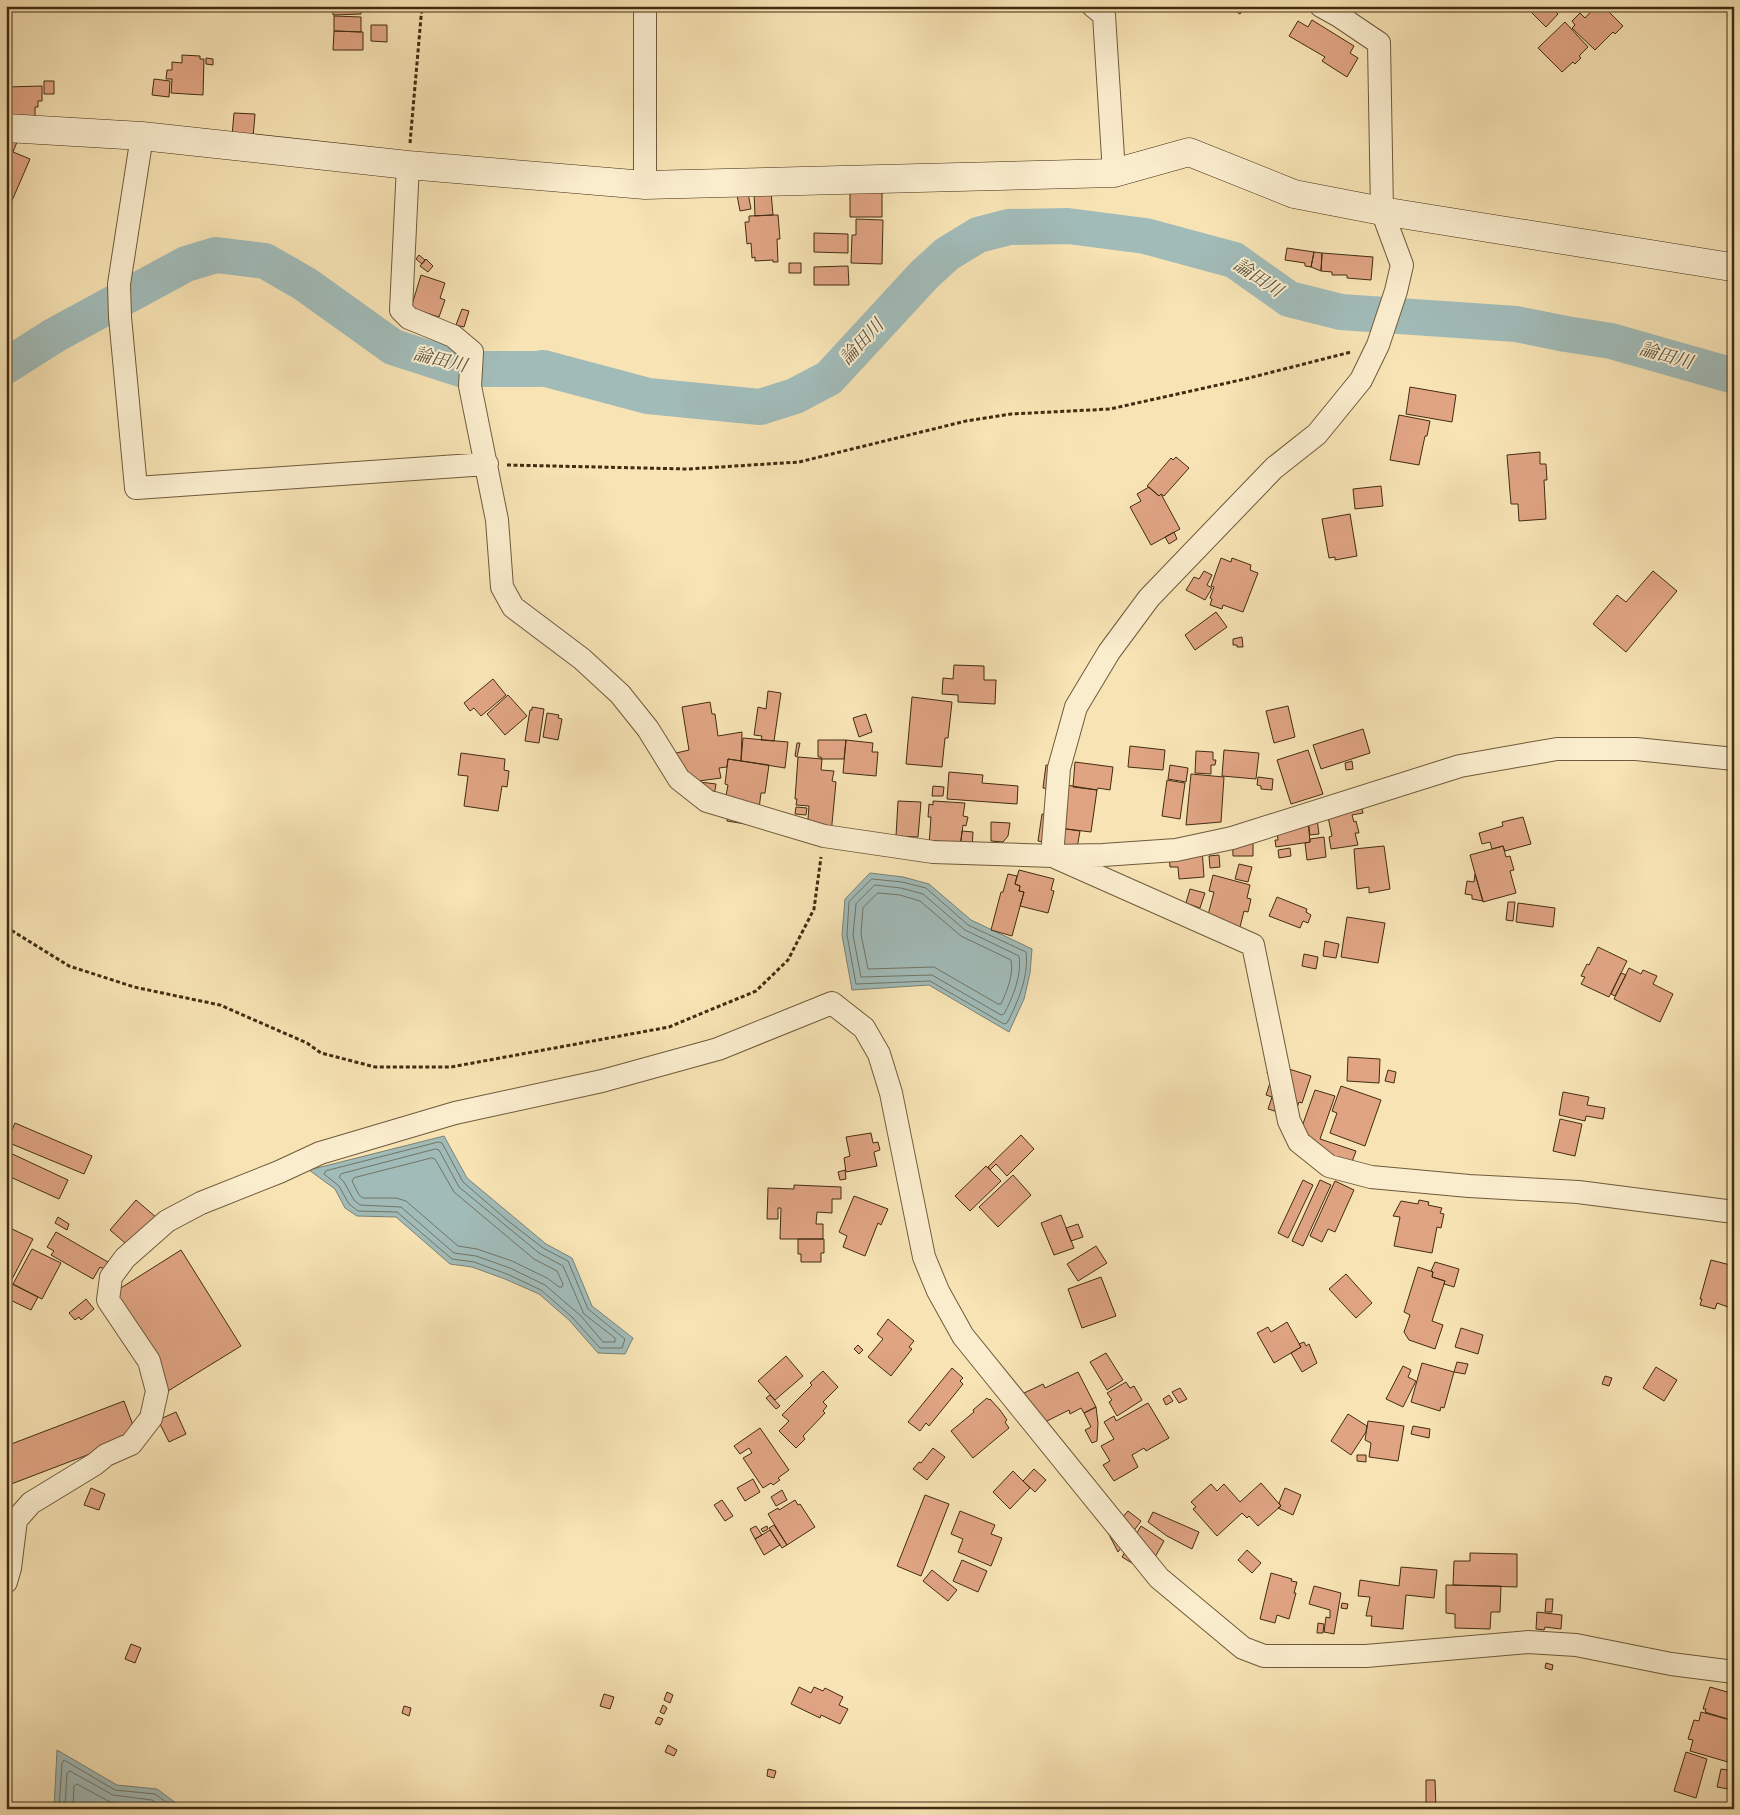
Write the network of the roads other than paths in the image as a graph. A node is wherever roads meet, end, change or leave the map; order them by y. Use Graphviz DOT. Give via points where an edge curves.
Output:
graph roads {
  1 [pos="645,6"];
  2 [pos="1093,6"];
  3 [pos="1321,6"];
  4 [pos="6,128"];
  5 [pos="142,136"];
  6 [pos="408,165"];
  7 [pos="1114,173"];
  8 [pos="645,185"];
  9 [pos="1382,210"];
  10 [pos="1734,266"];
  11 [pos="487,464"];
  12 [pos="1734,759"];
  13 [pos="1052,856"];
  14 [pos="1734,1212"];
  15 [pos="6,1582"];
  16 [pos="1734,1672"];
  1 -- 8 [label="street"];
  2 -- 7 [label="street" via="1104,15"];
  3 -- 9 [label="street" via="1379,43"];
  4 -- 5 [label="street"];
  5 -- 6 [label="street"];
  5 -- 11 [label="street" via="119,284 136,488"];
  6 -- 8 [label="street"];
  6 -- 11 [label="street" via="401,310 409,318 453,336 472,352 470,386"];
  7 -- 8 [label="street"];
  7 -- 9 [label="street" via="1189,152 1294,194"];
  9 -- 10 [label="street"];
  9 -- 13 [label="street" via="1402,265 1378,345 1361,380 1317,434 1274,468 1149,598 1109,652 1076,707 1059,768"];
  11 -- 13 [label="street" via="497,520 502,587 513,606 582,659 620,694 648,729 679,779 708,801 824,836 933,852"];
  12 -- 13 [label="street" via="1636,749 1557,749 1460,766 1223,840 1176,850"];
  13 -- 14 [label="street" via="1253,945 1289,1121 1299,1142 1329,1166 1371,1177 1578,1192"];
  15 -- 16 [label="street" via="16,1520 32,1503 106,1455 131,1444 151,1418 157,1391 149,1361 108,1300 111,1277 125,1258 167,1221 201,1203 320,1153 455,1113 602,1080 718,1049 832,1003 864,1028 879,1054 891,1093 924,1257 962,1336 1159,1578 1243,1648 1264,1656 1366,1656 1528,1642 1576,1645 1671,1664"];
}
